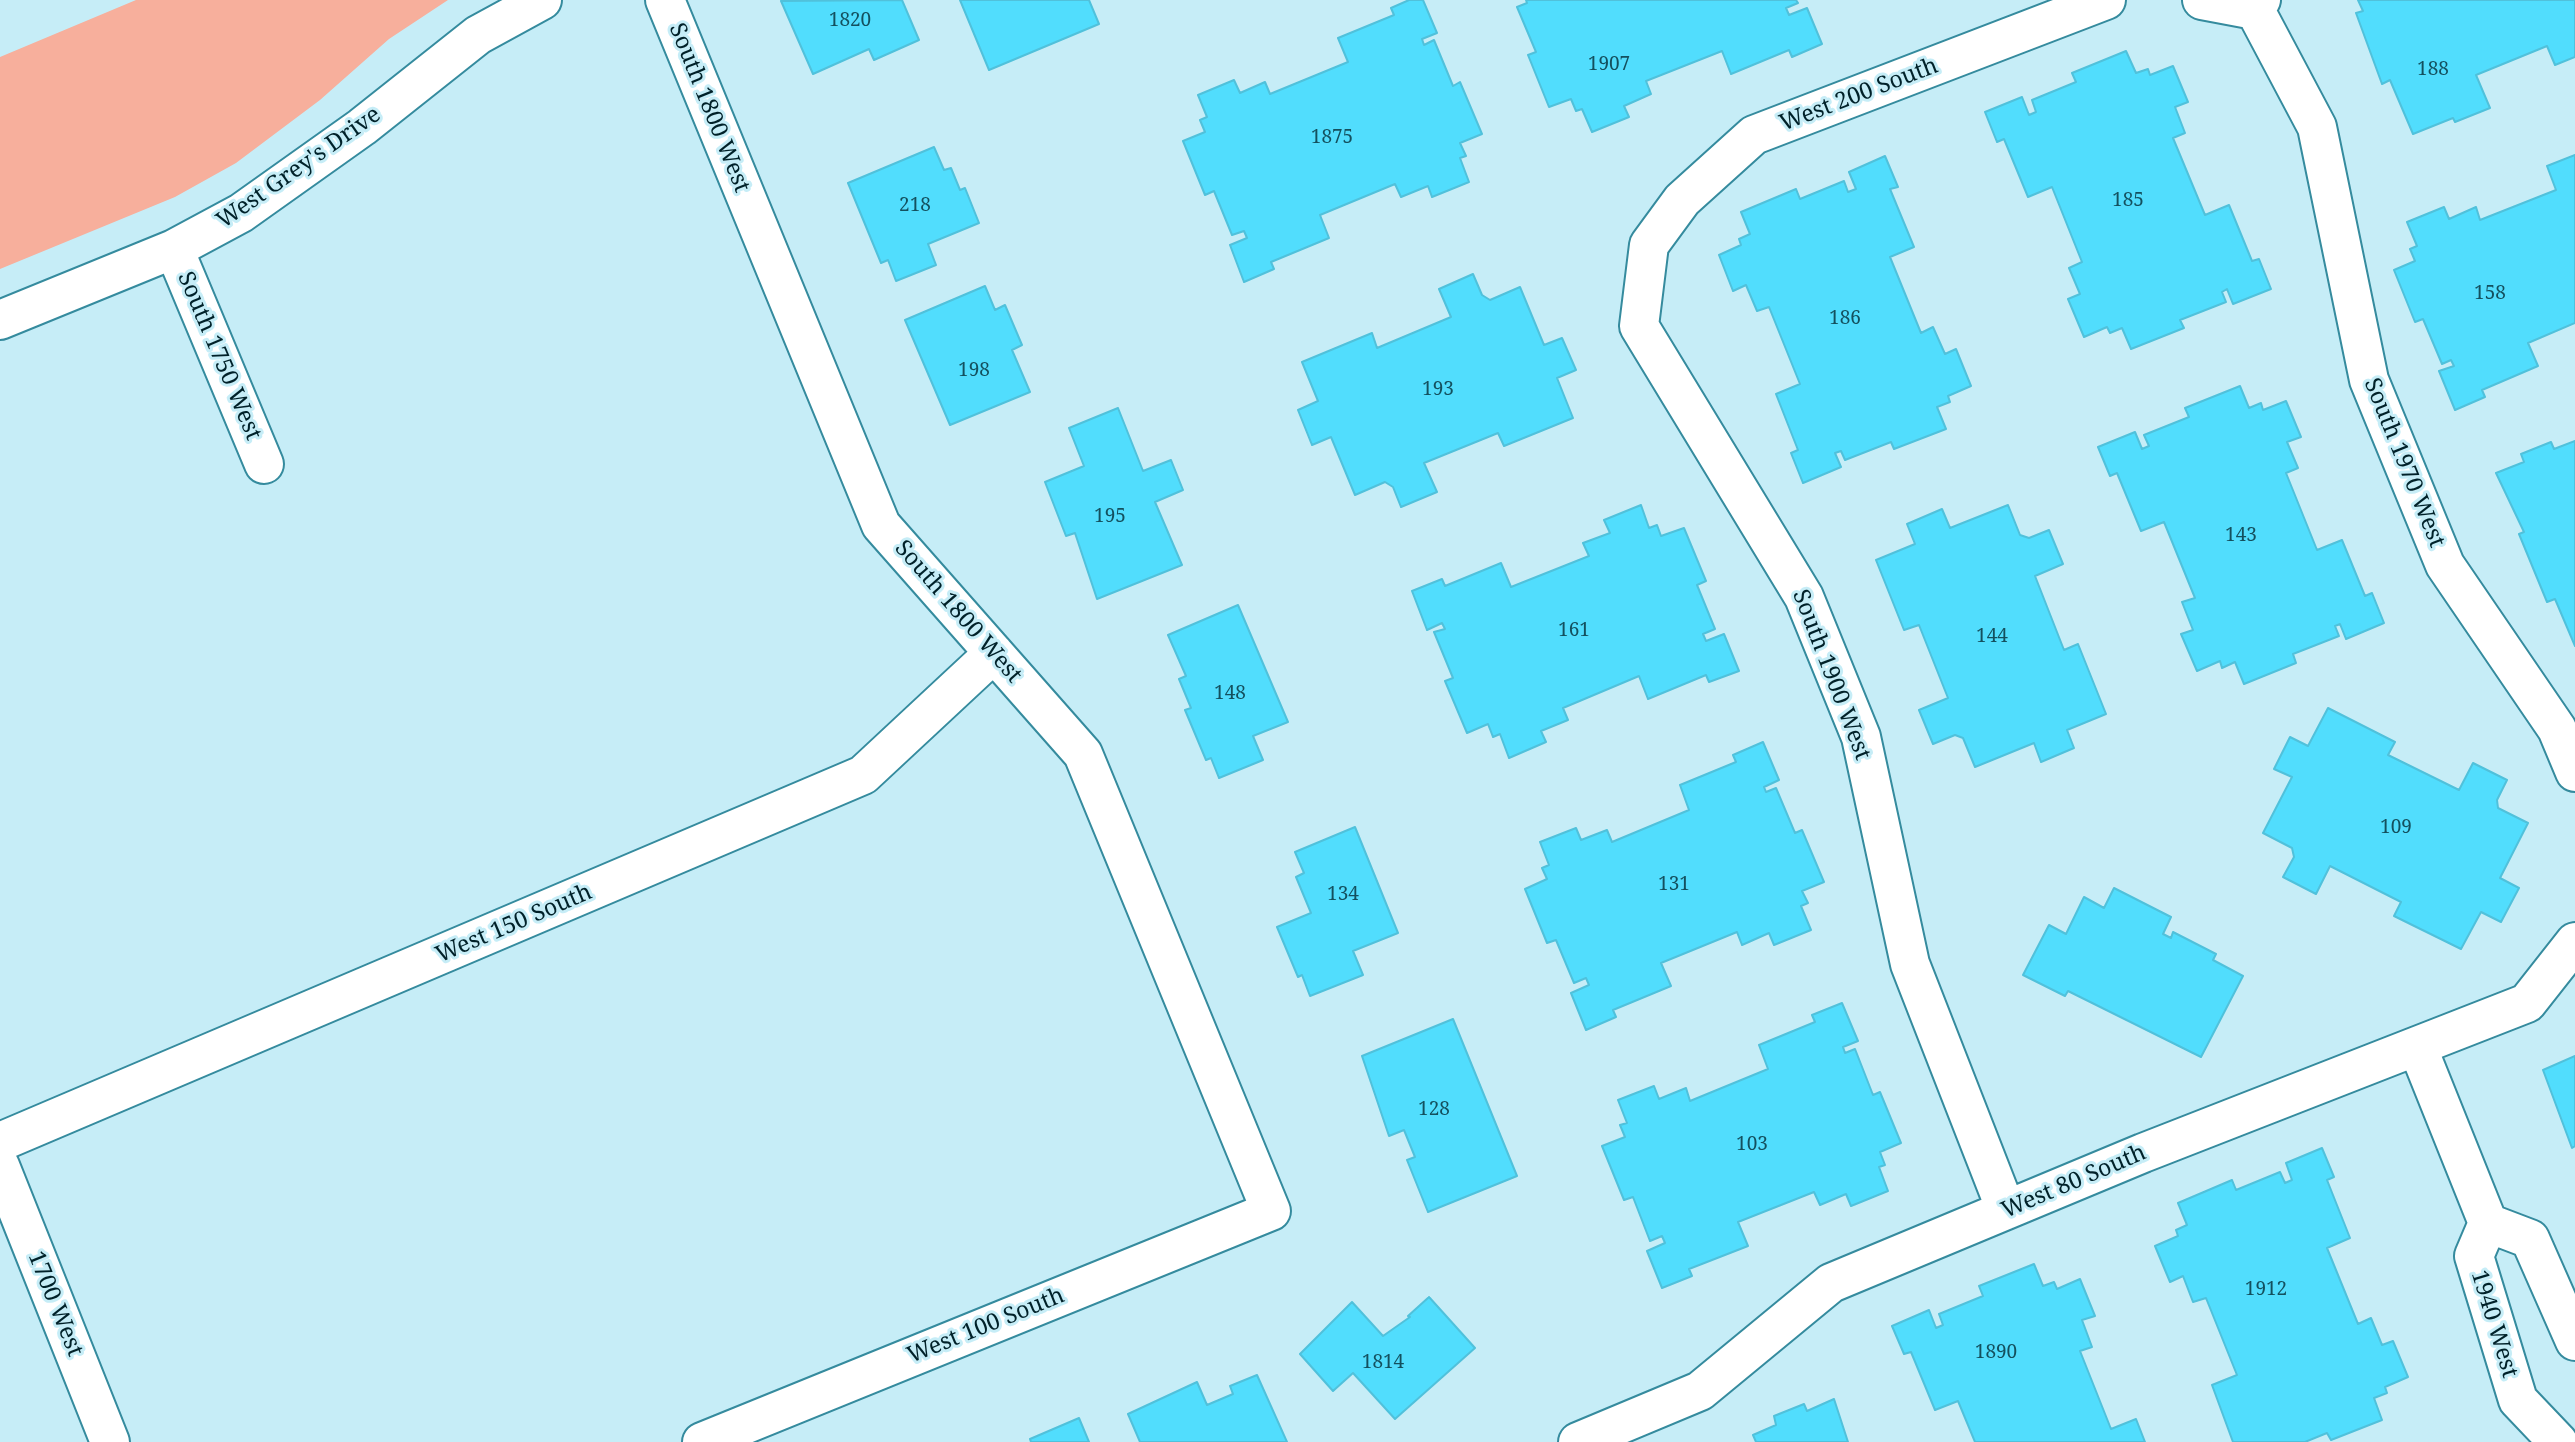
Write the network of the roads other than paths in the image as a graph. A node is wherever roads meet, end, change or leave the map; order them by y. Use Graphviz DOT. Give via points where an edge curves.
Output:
graph roads {
  1 [pos="542,0"];
  2 [pos="665,0"];
  3 [pos="2106,0"];
  4 [pos="2202,0"];
  5 [pos="2258,5"];
  6 [pos="1649,245"];
  7 [pos="174,249"];
  8 [pos="0,320"];
  9 [pos="264,464"];
  10 [pos="994,653"];
  11 [pos="2575,772"];
  12 [pos="2575,942"];
  13 [pos="2417,1046"];
  14 [pos="0,1142"];
  15 [pos="0,1166"];
  16 [pos="1271,1210"];
  17 [pos="2006,1210"];
  18 [pos="2488,1223"];
  19 [pos="2575,1341"];
  20 [pos="110,1442"];
  21 [pos="702,1442"];
  22 [pos="1578,1442"];
  23 [pos="2558,1442"];
  1 -- 7 [label="street, West Grey's Drive" via="478,35 362,127 241,214"];
  2 -- 10 [label="street, South 1800 West" via="881,525"];
  3 -- 6 [label="street, West 200 South" via="1754,135 1682,200"];
  4 -- 5 [label="street"];
  5 -- 11 [label="street, South 1970 West" via="2317,127 2369,380 2445,565 2557,729"];
  6 -- 17 [label="street, South 1900 West" via="1639,327 1804,597 1861,737 1910,964"];
  7 -- 8 [label="street, West Grey's Drive"];
  7 -- 9 [label="street, South 1750 West"];
  10 -- 14 [label="street, West 150 South" via="863,775"];
  10 -- 16 [label="street, South 1800 West" via="1083,754"];
  12 -- 13 [label="street, West 80 South" via="2527,1003"];
  13 -- 17 [label="street, West 80 South"];
  13 -- 18 [label="street"];
  15 -- 20 [label="street, 1700 West"];
  16 -- 21 [label="street, West 100 South"];
  17 -- 22 [label="street, West 80 South" via="1831,1283 1700,1391"];
  18 -- 19 [label="street" via="2530,1240"];
  18 -- 23 [label="street, 1940 West" via="2474,1256 2518,1401"];
}
